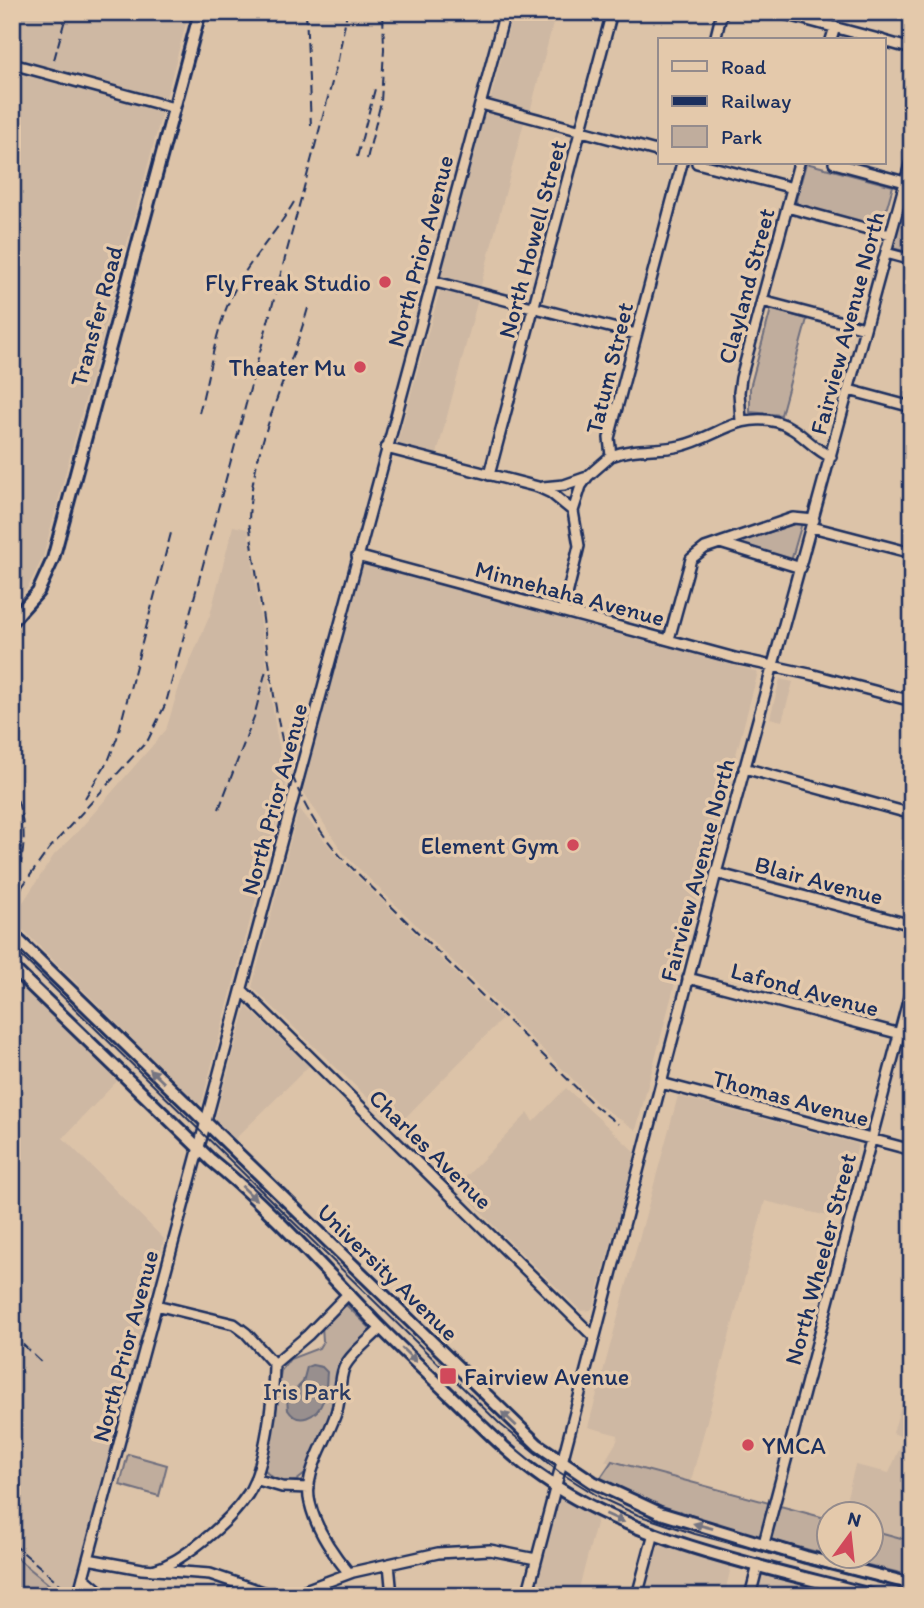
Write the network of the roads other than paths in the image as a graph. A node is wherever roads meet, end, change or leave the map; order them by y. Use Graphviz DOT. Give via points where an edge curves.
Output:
graph roads {
  1 [pos="200,12"];
  2 [pos="505,12"];
  3 [pos="612,12"];
  4 [pos="722,12"];
  5 [pos="776,12"];
  6 [pos="835,27"];
  7 [pos="716,38"];
  8 [pos="832,38"];
  9 [pos="876,38"];
  10 [pos="886,41"];
  11 [pos="912,49"];
  12 [pos="12,64"];
  13 [pos="481,104"];
  14 [pos="174,108"];
  15 [pos="581,130"];
  16 [pos="658,151"];
  17 [pos="912,157"];
  18 [pos="682,164"];
  19 [pos="701,164"];
  20 [pos="799,164"];
  21 [pos="838,164"];
  22 [pos="905,182"];
  23 [pos="793,188"];
  24 [pos="787,207"];
  25 [pos="890,235"];
  26 [pos="886,253"];
  27 [pos="912,260"];
  28 [pos="432,281"];
  29 [pos="762,302"];
  30 [pos="534,308"];
  31 [pos="865,328"];
  32 [pos="636,334"];
  33 [pos="849,390"];
  34 [pos="912,407"];
  35 [pos="741,421"];
  36 [pos="386,449"];
  37 [pos="611,456"];
  38 [pos="831,457"];
  39 [pos="489,475"];
  40 [pos="588,476"];
  41 [pos="538,487"];
  42 [pos="573,511"];
  43 [pos="813,524"];
  44 [pos="720,544"];
  45 [pos="912,553"];
  46 [pos="357,556"];
  47 [pos="801,568"];
  48 [pos="563,611"];
  49 [pos="12,621"];
  50 [pos="668,639"];
  51 [pos="773,666"];
  52 [pos="912,701"];
  53 [pos="744,768"];
  54 [pos="912,814"];
  55 [pos="716,873"];
  56 [pos="912,925"];
  57 [pos="12,934"];
  58 [pos="12,967"];
  59 [pos="688,978"];
  60 [pos="912,986"];
  61 [pos="242,990"];
  62 [pos="900,1034"];
  63 [pos="912,1037"];
  64 [pos="661,1083"];
  65 [pos="206,1123"];
  66 [pos="871,1139"];
  67 [pos="198,1148"];
  68 [pos="912,1150"];
  69 [pos="349,1293"];
  70 [pos="156,1305"];
  71 [pos="381,1328"];
  72 [pos="594,1336"];
  73 [pos="274,1364"];
  74 [pos="563,1462"];
  75 [pos="255,1479"];
  76 [pos="555,1486"];
  77 [pos="309,1489"];
  78 [pos="654,1533"];
  79 [pos="764,1543"];
  80 [pos="190,1550"];
  81 [pos="88,1559"];
  82 [pos="536,1559"];
  83 [pos="389,1564"];
  84 [pos="758,1565"];
  85 [pos="153,1570"];
  86 [pos="198,1572"];
  87 [pos="349,1573"];
  88 [pos="83,1577"];
  89 [pos="912,1584"];
  90 [pos="863,1594"];
  91 [pos="78,1596"];
  92 [pos="105,1596"];
  93 [pos="275,1596"];
  94 [pos="289,1596"];
  95 [pos="392,1596"];
  96 [pos="527,1596"];
  97 [pos="637,1596"];
  98 [pos="750,1596"];
  99 [pos="875,1596"];
  1 -- 14 [label="main road, Transfer Road"];
  2 -- 13 [label="street, North Prior Avenue"];
  3 -- 15 [label="street, North Howell Street"];
  4 -- 7 [label="street"];
  5 -- 6 [label="street"];
  6 -- 8 [label="street"];
  6 -- 9 [label="street"];
  10 -- 11 [label="street"];
  12 -- 14 [label="street"];
  13 -- 15 [label="street"];
  13 -- 28 [label="street, North Prior Avenue"];
  14 -- 49 [label="main road, Transfer Road" via="52,559 38,592"];
  15 -- 16 [label="street"];
  15 -- 30 [label="street, North Howell Street"];
  17 -- 22 [label="street, Fairview Avenue North"];
  18 -- 32 [label="street, Tatum Street"];
  19 -- 23 [label="street"];
  20 -- 23 [label="street, Clayland Street"];
  21 -- 22 [label="street"];
  22 -- 25 [label="street, Fairview Avenue North"];
  23 -- 24 [label="street, Clayland Street"];
  24 -- 25 [label="street"];
  24 -- 29 [label="street, Clayland Street"];
  25 -- 26 [label="street, Fairview Avenue North"];
  26 -- 27 [label="street"];
  26 -- 31 [label="street, Fairview Avenue North"];
  28 -- 30 [label="street"];
  28 -- 36 [label="street, North Prior Avenue"];
  29 -- 31 [label="street"];
  29 -- 35 [label="street, Clayland Street" via="741,378"];
  30 -- 32 [label="street"];
  30 -- 39 [label="street, North Howell Street"];
  31 -- 33 [label="street, Fairview Avenue North"];
  32 -- 37 [label="street, Tatum Street" via="609,438"];
  33 -- 34 [label="street"];
  33 -- 38 [label="street, Fairview Avenue North"];
  35 -- 37 [label="street" via="682,446"];
  35 -- 38 [label="street" via="781,423"];
  36 -- 39 [label="street"];
  36 -- 46 [label="street, North Prior Avenue"];
  37 -- 40 [label="street, Tatum Street"];
  38 -- 43 [label="street, Fairview Avenue North"];
  39 -- 41 [label="street"];
  40 -- 41 [label="street" via="564,485"];
  40 -- 42 [label="street, Tatum Street"];
  41 -- 42 [label="street"];
  42 -- 48 [label="street" via="579,546"];
  43 -- 44 [label="street" via="793,518"];
  43 -- 45 [label="street"];
  43 -- 47 [label="street, Fairview Avenue North"];
  44 -- 47 [label="street"];
  44 -- 50 [label="street" via="691,559"];
  46 -- 48 [label="street, Minnehaha Avenue"];
  46 -- 61 [label="street, North Prior Avenue"];
  47 -- 51 [label="street, Fairview Avenue North"];
  48 -- 50 [label="street, Minnehaha Avenue"];
  50 -- 51 [label="street, Minnehaha Avenue"];
  51 -- 52 [label="street, Minnehaha Avenue"];
  51 -- 53 [label="street, Fairview Avenue North"];
  53 -- 54 [label="street"];
  53 -- 55 [label="street, Fairview Avenue North"];
  55 -- 56 [label="street, Blair Avenue"];
  55 -- 59 [label="street, Fairview Avenue North"];
  65 -- 57 [label="main road, University Avenue, one-way"];
  58 -- 67 [label="main road, University Avenue"];
  59 -- 62 [label="street, Lafond Avenue"];
  59 -- 64 [label="street, Fairview Avenue North"];
  60 -- 62 [label="street, North Wheeler Street"];
  61 -- 65 [label="street, North Prior Avenue"];
  61 -- 72 [label="street, Charles Avenue"];
  62 -- 63 [label="street, Lafond Avenue"];
  62 -- 66 [label="street, North Wheeler Street"];
  64 -- 66 [label="street, Thomas Avenue"];
  64 -- 72 [label="street, Fairview Avenue North"];
  65 -- 67 [label="street, North Prior Avenue"];
  74 -- 65 [label="main road, University Avenue, one-way" via="505,1416"];
  66 -- 68 [label="street, Thomas Avenue"];
  66 -- 79 [label="street, North Wheeler Street"];
  67 -- 69 [label="main road, University Avenue, one-way"];
  67 -- 70 [label="street, North Prior Avenue"];
  69 -- 71 [label="main road, University Avenue"];
  69 -- 73 [label="street"];
  70 -- 73 [label="street" via="234,1324"];
  70 -- 81 [label="street, North Prior Avenue"];
  71 -- 76 [label="main road, University Avenue, one-way" via="506,1449"];
  71 -- 77 [label="street" via="344,1368 337,1410"];
  72 -- 74 [label="street, Fairview Avenue North"];
  73 -- 75 [label="street" via="265,1443"];
  74 -- 76 [label="street, Fairview Avenue North"];
  79 -- 74 [label="main road, University Avenue, one-way" via="644,1507"];
  75 -- 77 [label="street"];
  75 -- 80 [label="street" via="231,1515"];
  76 -- 78 [label="main road, University Avenue, one-way" via="598,1511"];
  76 -- 82 [label="street, Fairview Avenue North"];
  77 -- 87 [label="street" via="309,1502 326,1541"];
  78 -- 84 [label="main road, University Avenue"];
  78 -- 97 [label="street"];
  79 -- 89 [label="main road, University Avenue"];
  80 -- 85 [label="street"];
  80 -- 86 [label="street" via="190,1563"];
  81 -- 85 [label="street"];
  81 -- 88 [label="street, North Prior Avenue"];
  82 -- 83 [label="street" via="465,1550"];
  82 -- 96 [label="street, Fairview Avenue North"];
  83 -- 87 [label="street"];
  83 -- 95 [label="street"];
  84 -- 90 [label="main road, University Avenue"];
  84 -- 98 [label="street"];
  85 -- 86 [label="street"];
  86 -- 93 [label="street"];
  87 -- 94 [label="street"];
  88 -- 91 [label="street, North Prior Avenue"];
  88 -- 92 [label="street"];
  90 -- 99 [label="main road, University Avenue"];
}
